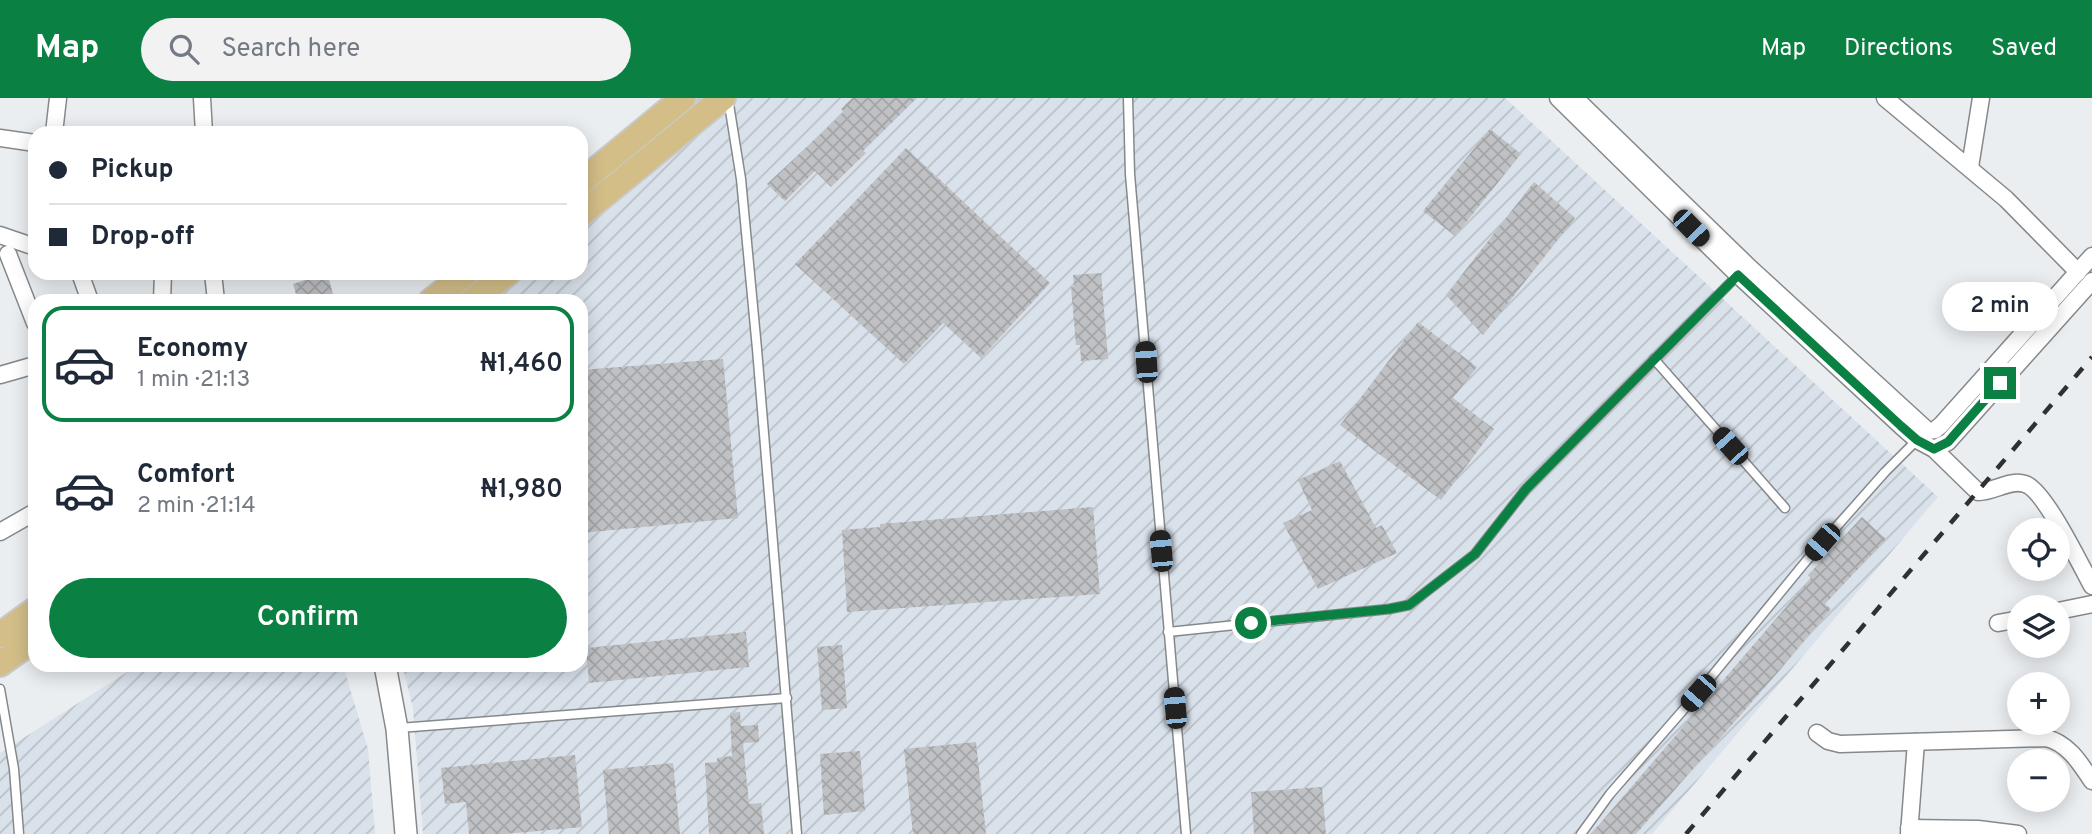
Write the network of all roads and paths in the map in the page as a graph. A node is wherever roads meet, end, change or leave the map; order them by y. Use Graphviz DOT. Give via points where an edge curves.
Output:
graph roads {
  1 [pos="58,98"];
  2 [pos="202,98"];
  3 [pos="683,98"];
  4 [pos="726,98"];
  5 [pos="1128,98"];
  6 [pos="1558,98"];
  7 [pos="1575,98"];
  8 [pos="1885,98"];
  9 [pos="1981,98"];
  10 [pos="55,126"];
  11 [pos="204,126"];
  12 [pos="0,138"];
  13 [pos="28,142"];
  14 [pos="1970,167"];
  15 [pos="588,176"];
  16 [pos="588,208"];
  17 [pos="0,235"];
  18 [pos="28,245"];
  19 [pos="4,254"];
  20 [pos="28,254"];
  21 [pos="2092,256"];
  22 [pos="2078,272"];
  23 [pos="1738,275"];
  24 [pos="458,280"];
  25 [pos="499,280"];
  26 [pos="2092,282"];
  27 [pos="440,294"];
  28 [pos="480,294"];
  29 [pos="28,307"];
  30 [pos="1654,359"];
  31 [pos="28,367"];
  32 [pos="0,375"];
  33 [pos="1917,440"];
  34 [pos="1934,449"];
  35 [pos="1785,508"];
  36 [pos="28,516"];
  37 [pos="0,532"];
  38 [pos="2092,586"];
  39 [pos="2092,604"];
  40 [pos="2070,609"];
  41 [pos="28,615"];
  42 [pos="2007,621"];
  43 [pos="1998,623"];
  44 [pos="1168,632"];
  45 [pos="0,635"];
  46 [pos="28,644"];
  47 [pos="0,664"];
  48 [pos="386,672"];
  49 [pos="0,689"];
  50 [pos="787,698"];
  51 [pos="397,729"];
  52 [pos="1817,733"];
  53 [pos="1916,742"];
  54 [pos="2092,781"];
  55 [pos="1909,831"];
  56 [pos="19,834"];
  57 [pos="406,834"];
  58 [pos="797,834"];
  59 [pos="1186,834"];
  60 [pos="1581,834"];
  61 [pos="2018,834"];
  1 -- 10 [label="street"];
  2 -- 11 [label="street"];
  3 -- 15 [label="main road"];
  4 -- 16 [label="main road"];
  4 -- 50 [label="lane" via="741,179"];
  5 -- 44 [label="lane" via="1130,174"];
  6 -- 23 [label="street"];
  7 -- 22 [label="street" via="1750,268 1928,431 1941,425"];
  8 -- 14 [label="street"];
  9 -- 14 [label="street"];
  12 -- 13 [label="street"];
  14 -- 22 [label="street"];
  17 -- 18 [label="street"];
  19 -- 20 [label="street"];
  19 -- 29 [label="street"];
  21 -- 22 [label="street"];
  23 -- 30 [label="lane"];
  23 -- 33 [label="street"];
  24 -- 27 [label="main road"];
  25 -- 28 [label="main road"];
  26 -- 34 [label="street" via="1948,442"];
  30 -- 35 [label="lane"];
  30 -- 44 [label="lane" via="1526,489 1475,554 1409,605"];
  31 -- 32 [label="street"];
  33 -- 34 [label="street"];
  33 -- 60 [label="lane" via="1807,559"];
  34 -- 38 [label="street" via="1978,492 2019,483 2036,489"];
  36 -- 37 [label="street"];
  39 -- 40 [label="street"];
  41 -- 45 [label="main road"];
  42 -- 43 [label="street"];
  44 -- 59 [label="lane"];
  46 -- 47 [label="main road"];
  48 -- 51 [label="main road"];
  49 -- 56 [label="lane"];
  50 -- 51 [label="lane"];
  50 -- 58 [label="lane"];
  51 -- 57 [label="main road"];
  52 -- 53 [label="street" via="1840,744"];
  53 -- 54 [label="street" via="2054,740 2067,748"];
  53 -- 55 [label="street"];
  55 -- 61 [label="street" via="1978,829"];
}
